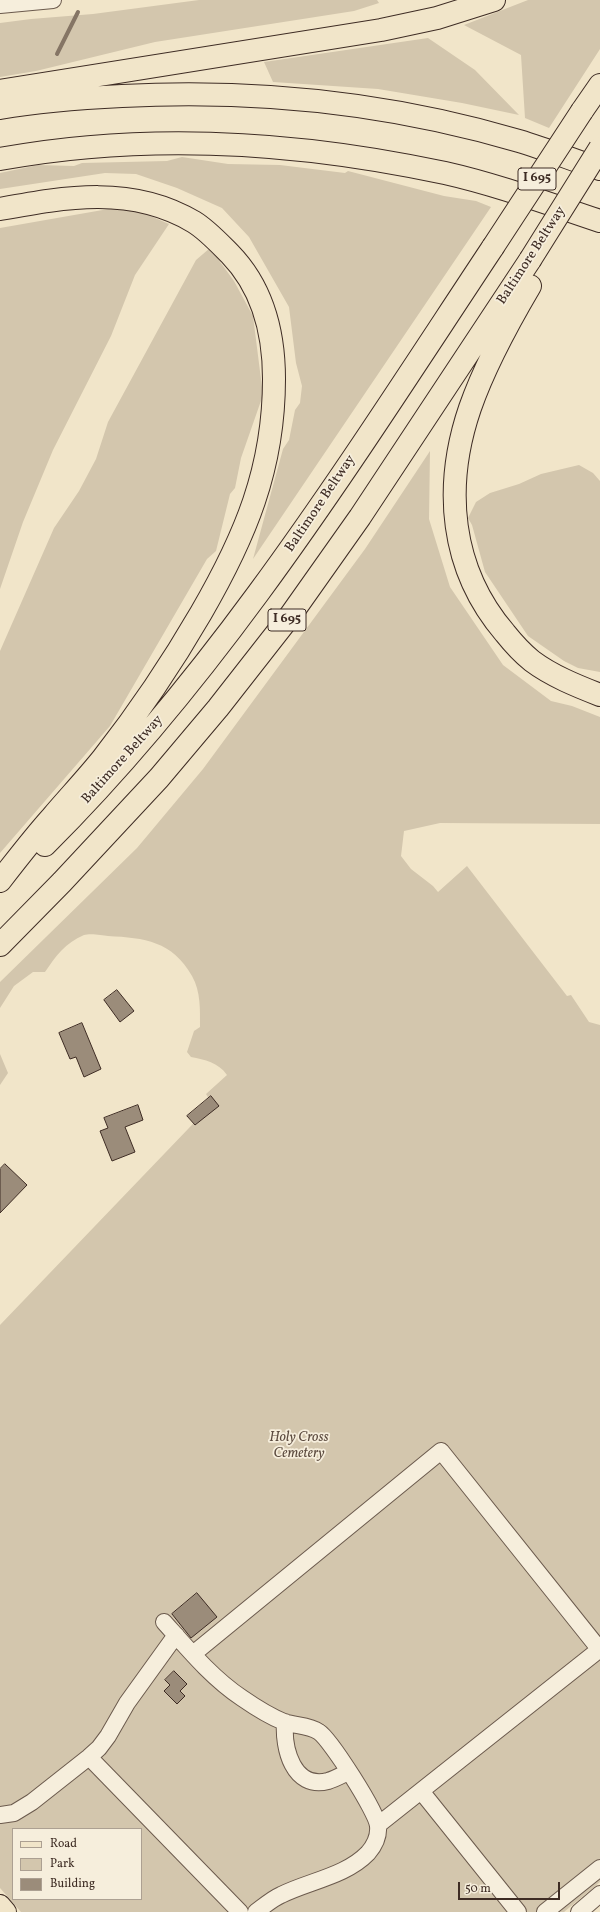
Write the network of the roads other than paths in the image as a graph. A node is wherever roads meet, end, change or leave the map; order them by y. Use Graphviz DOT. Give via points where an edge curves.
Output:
graph roads {
  1 [pos="53,0"];
  2 [pos="494,0"];
  3 [pos="0,5"];
  4 [pos="600,85"];
  5 [pos="0,90"];
  6 [pos="0,108"];
  7 [pos="600,148"];
  8 [pos="0,159"];
  9 [pos="600,168"];
  10 [pos="0,209"];
  11 [pos="600,221"];
  12 [pos="536,262"];
  13 [pos="594,691"];
  14 [pos="0,881"];
  15 [pos="62,882"];
  16 [pos="0,890"];
  17 [pos="0,945"];
  18 [pos="0,954"];
  19 [pos="164,1622"];
  20 [pos="176,1635"];
  21 [pos="600,1650"];
  22 [pos="193,1654"];
  23 [pos="285,1722"];
  24 [pos="89,1757"];
  25 [pos="348,1772"];
  26 [pos="421,1791"];
  27 [pos="0,1815"];
  28 [pos="378,1825"];
  29 [pos="600,1868"];
  30 [pos="600,1894"];
  31 [pos="0,1905"];
  32 [pos="6,1912"];
  33 [pos="240,1912"];
  34 [pos="256,1912"];
  35 [pos="518,1912"];
  36 [pos="545,1912"];
  37 [pos="579,1912"];
  1 -- 3 [label="street"];
  2 -- 5 [label="highway" via="437,18 381,30"];
  4 -- 16 [label="highway, Baltimore Beltway / I 695, bridge" via="328,496 259,594 190,684 130,755 61,830"];
  6 -- 9 [label="highway" via="90,98 170,94 255,95 355,105 449,122 513,139"];
  7 -- 12 [label="highway, Baltimore Beltway / I 695, bridge"];
  8 -- 11 [label="highway" via="95,147 175,144 253,146 342,155 446,174 516,193"];
  9 -- 12 [label="highway"];
  10 -- 14 [label="highway" via="78,198 121,197 146,202 195,222 236,261 250,280 270,327 274,361 270,435 255,502 222,577 159,680 125,728"];
  12 -- 13 [label="highway" via="482,375 469,409 455,480 458,542 468,575 493,620 513,643 532,661 561,678"];
  12 -- 15 [label="highway, Baltimore Beltway / I 695" via="290,616 159,778"];
  15 -- 17 [label="highway, Baltimore Beltway / I 695"];
  15 -- 18 [label="highway"];
  19 -- 20 [label="street"];
  20 -- 22 [label="street"];
  20 -- 24 [label="street" via="126,1703 108,1736"];
  21 -- 22 [label="street" via="442,1451"];
  21 -- 26 [label="street"];
  22 -- 23 [label="street" via="242,1698"];
  23 -- 25 [label="street" via="307,1726 319,1732 328,1741"];
  23 -- 25 [label="street" via="287,1755 293,1767 304,1778 317,1782 329,1781"];
  24 -- 27 [label="street" via="32,1802 14,1813"];
  24 -- 33 [label="street"];
  25 -- 28 [label="street" via="373,1812"];
  26 -- 28 [label="street"];
  26 -- 35 [label="street"];
  28 -- 34 [label="street" via="375,1843 358,1862 280,1895"];
  29 -- 36 [label="street"];
  30 -- 37 [label="street"];
  31 -- 32 [label="main road"];
}
